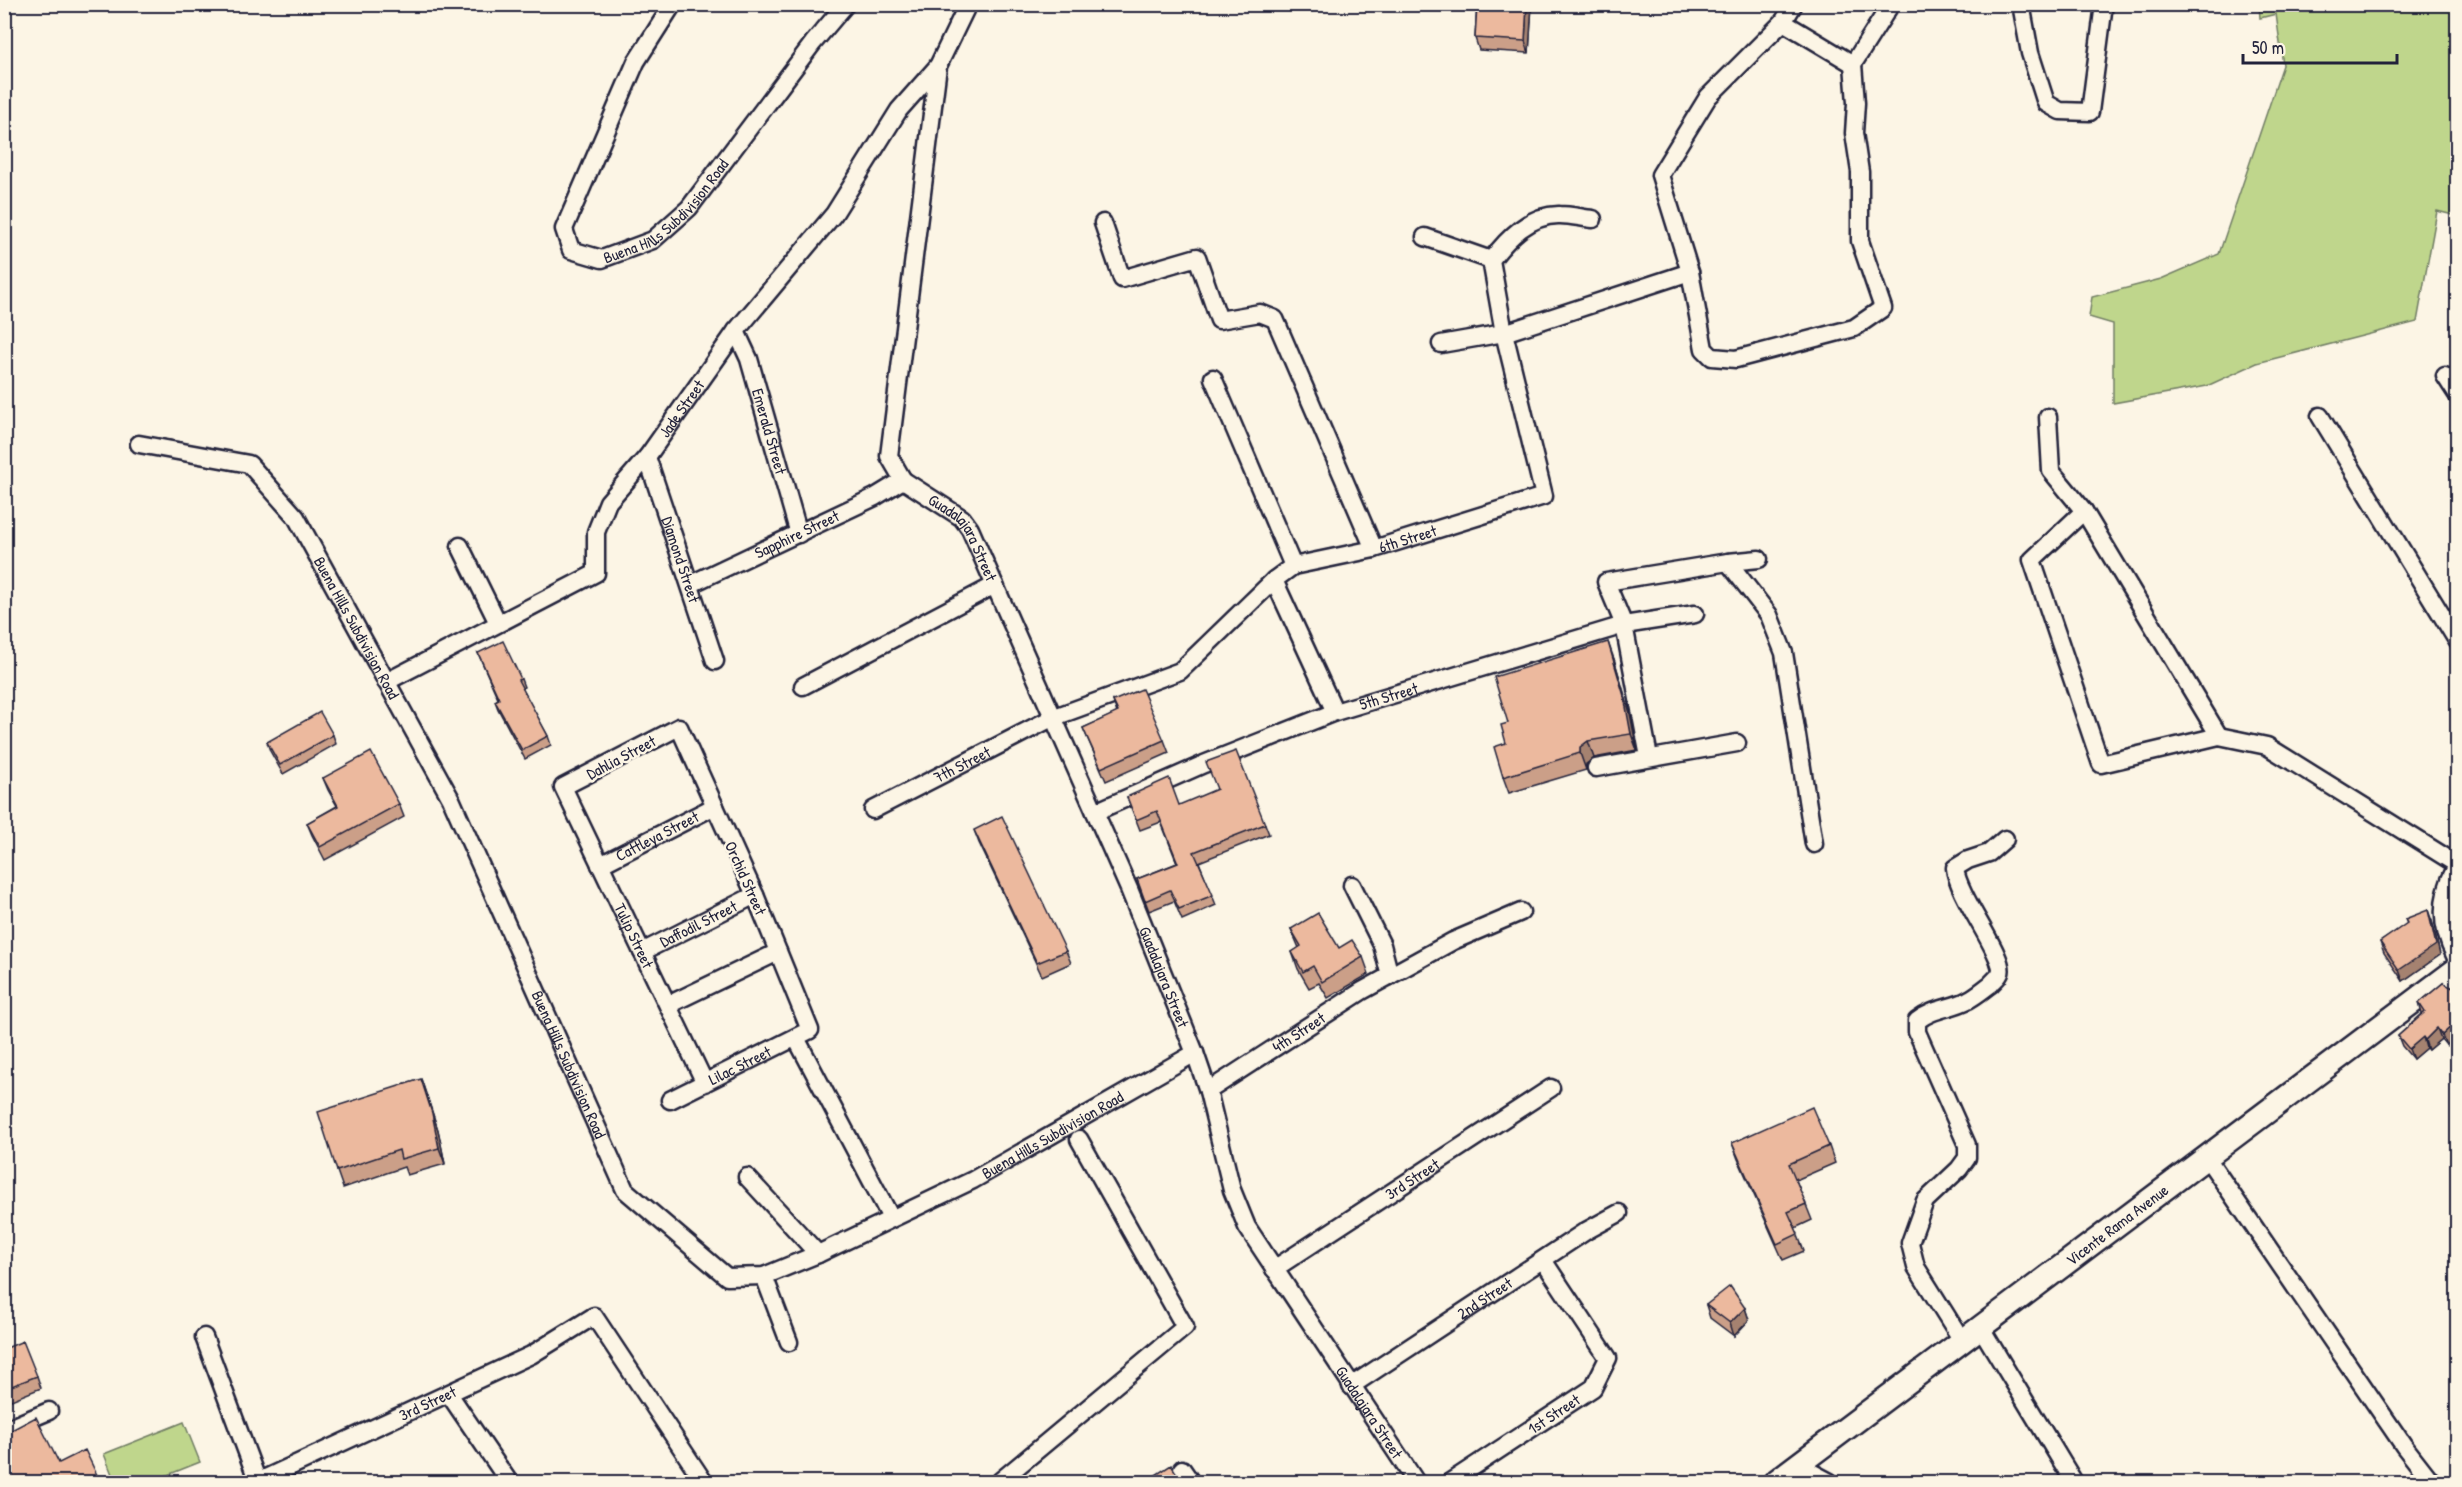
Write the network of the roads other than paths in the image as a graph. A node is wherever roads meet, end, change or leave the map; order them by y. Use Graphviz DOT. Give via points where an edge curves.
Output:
graph roads {
  1 [pos="673,4"];
  2 [pos="846,4"];
  3 [pos="968,4"];
  4 [pos="1794,4"];
  5 [pos="1891,4"];
  6 [pos="2021,4"];
  7 [pos="2104,4"];
  8 [pos="1783,22"];
  9 [pos="1853,64"];
  10 [pos="938,66"];
  11 [pos="1593,219"];
  12 [pos="1103,223"];
  13 [pos="1425,237"];
  14 [pos="1491,260"];
  15 [pos="1690,272"];
  16 [pos="736,331"];
  17 [pos="1504,333"];
  18 [pos="1441,344"];
  19 [pos="2445,376"];
  20 [pos="1213,378"];
  21 [pos="2457,396"];
  22 [pos="2320,416"];
  23 [pos="2048,417"];
  24 [pos="139,444"];
  25 [pos="647,457"];
  26 [pos="903,480"];
  27 [pos="2084,511"];
  28 [pos="799,534"];
  29 [pos="460,546"];
  30 [pos="1374,549"];
  31 [pos="1759,559"];
  32 [pos="1728,562"];
  33 [pos="1293,566"];
  34 [pos="1274,580"];
  35 [pos="691,584"];
  36 [pos="995,585"];
  37 [pos="1695,614"];
  38 [pos="498,622"];
  39 [pos="1624,625"];
  40 [pos="2457,642"];
  41 [pos="715,661"];
  42 [pos="386,682"];
  43 [pos="803,686"];
  44 [pos="1335,712"];
  45 [pos="1052,718"];
  46 [pos="679,727"];
  47 [pos="2219,736"];
  48 [pos="1737,743"];
  49 [pos="1649,757"];
  50 [pos="1596,768"];
  51 [pos="563,788"];
  52 [pos="715,806"];
  53 [pos="873,810"];
  54 [pos="1095,812"];
  55 [pos="2005,839"];
  56 [pos="1814,844"];
  57 [pos="600,865"];
  58 [pos="2457,865"];
  59 [pos="2457,870"];
  60 [pos="1352,885"];
  61 [pos="755,895"];
  62 [pos="1521,912"];
  63 [pos="642,952"];
  64 [pos="778,952"];
  65 [pos="2457,955"];
  66 [pos="2457,968"];
  67 [pos="1390,976"];
  68 [pos="668,1005"];
  69 [pos="803,1034"];
  70 [pos="1195,1053"];
  71 [pos="705,1083"];
  72 [pos="1551,1088"];
  73 [pos="1208,1091"];
  74 [pos="670,1100"];
  75 [pos="1079,1139"];
  76 [pos="2207,1158"];
  77 [pos="747,1177"];
  78 [pos="1619,1213"];
  79 [pos="891,1218"];
  80 [pos="818,1254"];
  81 [pos="1543,1260"];
  82 [pos="1274,1269"];
  83 [pos="764,1276"];
  84 [pos="1981,1328"];
  85 [pos="204,1337"];
  86 [pos="789,1342"];
  87 [pos="1963,1342"];
  88 [pos="1351,1386"];
  89 [pos="449,1394"];
  90 [pos="49,1412"];
  91 [pos="4,1430"];
  92 [pos="1798,1465"];
  93 [pos="258,1482"];
  94 [pos="509,1482"];
  95 [pos="704,1482"];
  96 [pos="999,1482"];
  97 [pos="1416,1482"];
  98 [pos="1450,1482"];
  99 [pos="1775,1482"];
  100 [pos="1830,1482"];
  101 [pos="2074,1482"];
  102 [pos="2432,1482"];
  1 -- 2 [label="street, Buena Hills Subdivision Road" via="636,62 564,230 571,250 602,260 653,240 689,208"];
  3 -- 10 [label="street"];
  4 -- 8 [label="street"];
  5 -- 9 [label="street"];
  6 -- 7 [label="street" via="2030,53 2046,103 2060,111 2090,112"];
  8 -- 9 [label="street"];
  8 -- 15 [label="street" via="1708,97 1660,175"];
  9 -- 15 [label="street" via="1860,241 1883,308 1843,331 1724,360 1712,357 1704,349"];
  10 -- 16 [label="street, Jade Street" via="899,110 834,214"];
  10 -- 26 [label="street" via="889,456"];
  11 -- 14 [label="street" via="1558,215 1542,218 1506,240"];
  12 -- 30 [label="street" via="1122,279 1197,257 1219,320 1260,313 1275,320"];
  13 -- 14 [label="street"];
  14 -- 17 [label="street, 6th Street"];
  15 -- 17 [label="street"];
  16 -- 25 [label="street, Jade Street"];
  16 -- 28 [label="street, Emerald Street" via="749,359"];
  17 -- 18 [label="street"];
  17 -- 30 [label="street, 6th Street" via="1544,496"];
  19 -- 21 [label="street"];
  20 -- 33 [label="street"];
  22 -- 40 [label="street"];
  23 -- 27 [label="street" via="2051,471"];
  24 -- 42 [label="street, Buena Hills Subdivision Road" via="249,464 296,517"];
  25 -- 35 [label="street, Diamond Street"];
  25 -- 38 [label="street, Jade Street" via="608,502 596,532 596,573"];
  26 -- 28 [label="street, Sapphire Street"];
  26 -- 36 [label="street, Guadalajara Street" via="962,518"];
  27 -- 47 [label="street"];
  27 -- 47 [label="street" via="2032,560 2101,764"];
  28 -- 35 [label="street, Sapphire Street"];
  29 -- 38 [label="street"];
  30 -- 33 [label="street, 6th Street"];
  31 -- 32 [label="street"];
  32 -- 39 [label="street" via="1606,582"];
  32 -- 56 [label="street" via="1769,615 1784,653"];
  33 -- 34 [label="street, 6th Street"];
  34 -- 44 [label="street"];
  34 -- 45 [label="street, 6th Street" via="1180,671"];
  35 -- 41 [label="street, Diamond Street"];
  36 -- 43 [label="street"];
  36 -- 45 [label="street, Guadalajara Street"];
  37 -- 39 [label="street, 5th Street"];
  38 -- 42 [label="street, Jade Street"];
  39 -- 44 [label="street, 5th Street"];
  39 -- 49 [label="street"];
  42 -- 83 [label="street, Buena Hills Subdivision Road" via="452,799 625,1190 727,1277"];
  44 -- 54 [label="street, 5th Street"];
  45 -- 53 [label="street, 7th Street"];
  45 -- 54 [label="street, Guadalajara Street"];
  46 -- 51 [label="street, Dahlia Street"];
  46 -- 52 [label="street, Orchid Street"];
  47 -- 58 [label="street" via="2267,746"];
  48 -- 49 [label="street"];
  49 -- 50 [label="street"];
  51 -- 57 [label="street, Tulip Street"];
  52 -- 57 [label="street, Cattleya Street"];
  52 -- 61 [label="street, Orchid Street"];
  54 -- 70 [label="street, Guadalajara Street"];
  55 -- 87 [label="street" via="1989,853 1955,868 1961,892 1996,953 2000,973 1967,1000 1935,1010 1917,1021 1917,1032 1967,1145 1967,1158 1925,1201 1910,1243 1916,1267"];
  57 -- 63 [label="street, Tulip Street"];
  59 -- 65 [label="main road" via="2447,898 2446,915"];
  60 -- 67 [label="street" via="1382,945"];
  61 -- 63 [label="street, Daffodil Street"];
  61 -- 64 [label="street, Orchid Street"];
  62 -- 67 [label="street, 4th Street" via="1453,941"];
  63 -- 68 [label="street, Tulip Street"];
  64 -- 68 [label="street"];
  64 -- 69 [label="street, Orchid Street"];
  66 -- 76 [label="main road, Vicente Rama Avenue"];
  67 -- 73 [label="street, 4th Street"];
  68 -- 71 [label="street, Tulip Street"];
  69 -- 71 [label="street, Lilac Street"];
  69 -- 79 [label="street, Orchid Street"];
  70 -- 73 [label="street, Guadalajara Street"];
  70 -- 79 [label="street, Buena Hills Subdivision Road" via="973,1180"];
  71 -- 74 [label="street, Lilac Street"];
  72 -- 82 [label="street, 3rd Street"];
  73 -- 82 [label="street, Guadalajara Street" via="1232,1190 1247,1227"];
  75 -- 96 [label="street" via="1185,1327"];
  76 -- 84 [label="main road, Vicente Rama Avenue"];
  76 -- 102 [label="street"];
  77 -- 80 [label="street"];
  78 -- 81 [label="street, 2nd Street"];
  79 -- 80 [label="street, Buena Hills Subdivision Road"];
  80 -- 83 [label="street, Buena Hills Subdivision Road"];
  81 -- 88 [label="street, 2nd Street"];
  81 -- 98 [label="street, 1st Street" via="1608,1358 1593,1388"];
  82 -- 88 [label="street, Guadalajara Street"];
  83 -- 86 [label="street"];
  84 -- 87 [label="main road, Vicente Rama Avenue"];
  84 -- 101 [label="street"];
  85 -- 93 [label="street"];
  87 -- 92 [label="main road, Vicente Rama Avenue"];
  88 -- 97 [label="street, Guadalajara Street"];
  89 -- 93 [label="street, 3rd Street"];
  89 -- 94 [label="street"];
  89 -- 95 [label="street, 3rd Street" via="531,1354 594,1316"];
  90 -- 91 [label="street"];
  92 -- 99 [label="main road, Vicente Rama Avenue"];
  92 -- 100 [label="street"];
}
